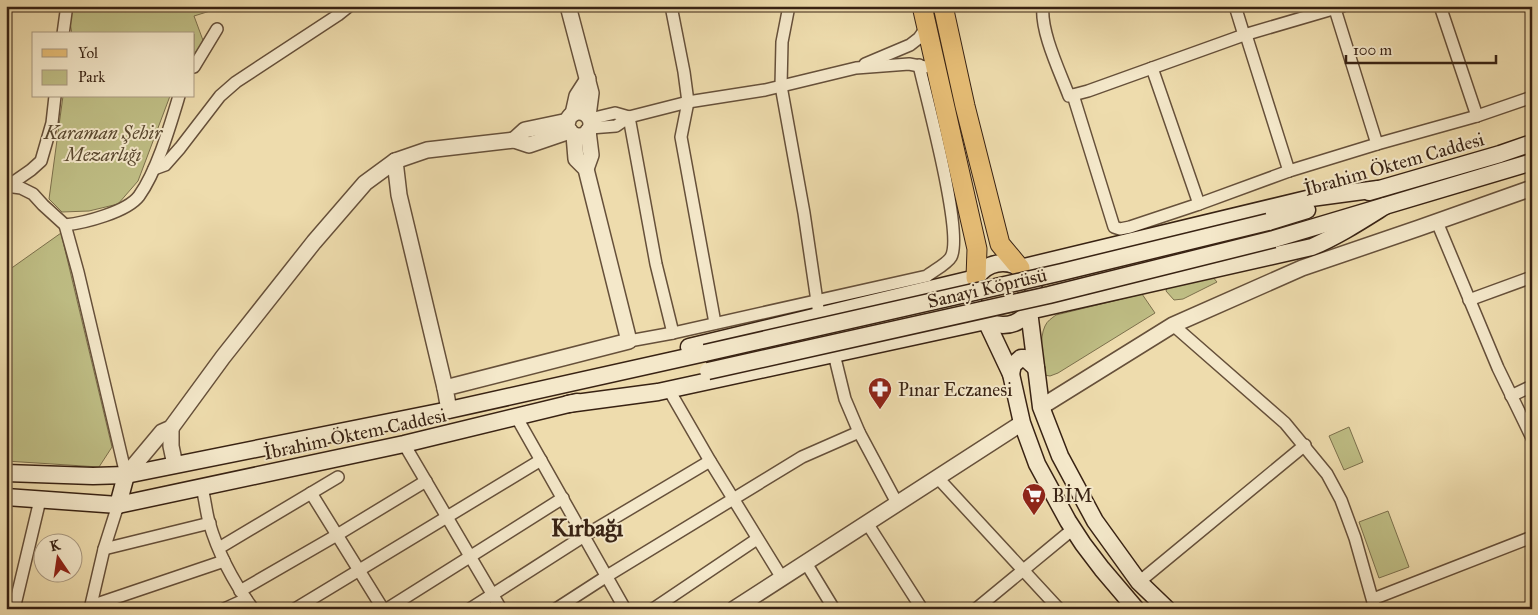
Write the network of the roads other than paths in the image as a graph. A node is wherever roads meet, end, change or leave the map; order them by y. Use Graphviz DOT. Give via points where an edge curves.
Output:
graph roads {
  1 [pos="65,6"];
  2 [pos="568,6"];
  3 [pos="671,6"];
  4 [pos="789,6"];
  5 [pos="922,6"];
  6 [pos="943,6"];
  7 [pos="953,6"];
  8 [pos="1043,6"];
  9 [pos="1236,6"];
  10 [pos="1440,6"];
  11 [pos="348,7"];
  12 [pos="1338,7"];
  13 [pos="947,24"];
  14 [pos="926,28"];
  15 [pos="217,29"];
  16 [pos="63,32"];
  17 [pos="1245,35"];
  18 [pos="195,65"];
  19 [pos="918,65"];
  20 [pos="856,68"];
  21 [pos="1152,68"];
  22 [pos="937,74"];
  23 [pos="781,86"];
  24 [pos="1073,95"];
  25 [pos="1532,97"];
  26 [pos="55,98"];
  27 [pos="178,98"];
  28 [pos="688,102"];
  29 [pos="1477,116"];
  30 [pos="629,117"];
  31 [pos="580,124"];
  32 [pos="1532,143"];
  33 [pos="1377,144"];
  34 [pos="395,161"];
  35 [pos="1531,164"];
  36 [pos="154,168"];
  37 [pos="1289,171"];
  38 [pos="7,186"];
  39 [pos="1378,189"];
  40 [pos="1531,191"];
  41 [pos="1200,204"];
  42 [pos="1385,206"];
  43 [pos="1268,222"];
  44 [pos="1437,222"];
  45 [pos="65,225"];
  46 [pos="1274,239"];
  47 [pos="1000,244"];
  48 [pos="978,249"];
  49 [pos="1020,268"];
  50 [pos="1532,277"];
  51 [pos="976,278"];
  52 [pos="1469,300"];
  53 [pos="818,309"];
  54 [pos="1029,311"];
  55 [pos="986,321"];
  56 [pos="715,323"];
  57 [pos="1173,325"];
  58 [pos="673,333"];
  59 [pos="629,341"];
  60 [pos="705,353"];
  61 [pos="834,354"];
  62 [pos="1036,368"];
  63 [pos="708,370"];
  64 [pos="1011,374"];
  65 [pos="570,384"];
  66 [pos="1532,386"];
  67 [pos="445,388"];
  68 [pos="669,390"];
  69 [pos="1511,396"];
  70 [pos="568,404"];
  71 [pos="1041,407"];
  72 [pos="449,410"];
  73 [pos="517,418"];
  74 [pos="1022,423"];
  75 [pos="171,428"];
  76 [pos="859,432"];
  77 [pos="1532,438"];
  78 [pos="404,444"];
  79 [pos="1305,445"];
  80 [pos="541,460"];
  81 [pos="710,461"];
  82 [pos="175,465"];
  83 [pos="6,473"];
  84 [pos="126,475"];
  85 [pos="338,477"];
  86 [pos="937,477"];
  87 [pos="426,481"];
  88 [pos="202,488"];
  89 [pos="176,493"];
  90 [pos="311,493"];
  91 [pos="6,497"];
  92 [pos="563,498"];
  93 [pos="733,499"];
  94 [pos="40,500"];
  95 [pos="897,503"];
  96 [pos="118,505"];
  97 [pos="448,516"];
  98 [pos="210,523"];
  99 [pos="867,523"];
  100 [pos="1073,529"];
  101 [pos="337,535"];
  102 [pos="584,536"];
  103 [pos="1532,537"];
  104 [pos="757,538"];
  105 [pos="219,548"];
  106 [pos="104,549"];
  107 [pos="471,557"];
  108 [pos="224,561"];
  109 [pos="806,563"];
  110 [pos="1024,570"];
  111 [pos="359,571"];
  112 [pos="607,576"];
  113 [pos="782,578"];
  114 [pos="1139,582"];
  115 [pos="493,594"];
  116 [pos="246,600"];
  117 [pos="1374,604"];
  118 [pos="743,606"];
  119 [pos="91,608"];
  120 [pos="14,609"];
  121 [pos="226,609"];
  122 [pos="295,609"];
  123 [pos="382,609"];
  124 [pos="387,609"];
  125 [pos="470,609"];
  126 [pos="501,609"];
  127 [pos="556,609"];
  128 [pos="625,609"];
  129 [pos="653,609"];
  130 [pos="834,609"];
  131 [pos="922,609"];
  132 [pos="976,609"];
  133 [pos="1059,609"];
  134 [pos="1136,609"];
  135 [pos="1168,609"];
  1 -- 16 [label="street"];
  2 -- 31 [label="street" via="588,79 577,96"];
  3 -- 28 [label="street"];
  4 -- 23 [label="street" via="782,42"];
  5 -- 14 [label="main road"];
  6 -- 13 [label="main road"];
  7 -- 13 [label="street"];
  8 -- 24 [label="street" via="1045,31 1069,96"];
  9 -- 17 [label="street"];
  10 -- 29 [label="street"];
  11 -- 36 [label="street" via="236,82 220,96 165,165"];
  12 -- 17 [label="street"];
  12 -- 33 [label="street"];
  13 -- 47 [label="main road"];
  14 -- 20 [label="street" via="910,45"];
  14 -- 22 [label="main road"];
  15 -- 18 [label="street"];
  17 -- 21 [label="street"];
  17 -- 37 [label="street"];
  19 -- 20 [label="street"];
  19 -- 22 [label="street"];
  19 -- 53 [label="street" via="953,215 951,257 927,276"];
  20 -- 23 [label="street"];
  21 -- 24 [label="street"];
  21 -- 41 [label="street"];
  22 -- 48 [label="main road"];
  23 -- 28 [label="street"];
  23 -- 53 [label="street"];
  24 -- 41 [label="street" via="1114,227 1130,227"];
  25 -- 29 [label="street"];
  26 -- 38 [label="street" via="52,123 41,161"];
  27 -- 36 [label="street"];
  28 -- 30 [label="street"];
  28 -- 56 [label="street" via="681,137"];
  29 -- 33 [label="street"];
  30 -- 31 [label="street" via="616,126"];
  30 -- 58 [label="street" via="656,264"];
  31 -- 34 [label="street" via="529,145 514,140 427,150"];
  31 -- 59 [label="street" via="576,159 586,169"];
  32 -- 39 [label="main road, İbrahim Öktem Caddesi"];
  33 -- 37 [label="street"];
  34 -- 67 [label="street"];
  34 -- 75 [label="street" via="365,183 314,242"];
  35 -- 42 [label="main road, İbrahim Öktem Caddesi"];
  36 -- 45 [label="street" via="138,198 101,217"];
  37 -- 41 [label="street"];
  38 -- 45 [label="street" via="33,194"];
  39 -- 43 [label="main road, İbrahim Öktem Caddesi"];
  39 -- 49 [label="main road" via="1312,198"];
  40 -- 44 [label="street"];
  42 -- 46 [label="main road, İbrahim Öktem Caddesi"];
  42 -- 54 [label="main road" via="1344,232 1312,247"];
  43 -- 60 [label="main road, Sanayi Köprüsü, bridge"];
  44 -- 52 [label="street"];
  44 -- 57 [label="street" via="1302,268"];
  45 -- 84 [label="street"];
  46 -- 63 [label="main road, Sanayi Köprüsü, bridge" via="1049,295"];
  47 -- 48 [label="main road" via="992,254 984,254"];
  47 -- 49 [label="main road"];
  48 -- 51 [label="main road"];
  49 -- 51 [label="main road" via="1001,263 983,270"];
  49 -- 54 [label="main road" via="1032,283 1034,292"];
  50 -- 52 [label="street"];
  51 -- 53 [label="main road"];
  51 -- 55 [label="main road" via="971,297 978,314"];
  52 -- 69 [label="street"];
  53 -- 56 [label="street"];
  53 -- 65 [label="main road" via="648,357"];
  54 -- 55 [label="main road" via="1014,324 995,325"];
  54 -- 62 [label="main road"];
  55 -- 61 [label="main road"];
  55 -- 64 [label="main road"];
  56 -- 58 [label="street"];
  57 -- 71 [label="street"];
  57 -- 79 [label="street" via="1285,423"];
  58 -- 59 [label="street"];
  59 -- 67 [label="street"];
  60 -- 65 [label="main road, İbrahim Öktem Caddesi"];
  61 -- 68 [label="main road"];
  61 -- 76 [label="street" via="845,398"];
  62 -- 64 [label="main road" via="1026,358 1020,358 1013,365"];
  62 -- 71 [label="main road"];
  63 -- 70 [label="main road, İbrahim Öktem Caddesi"];
  64 -- 74 [label="main road"];
  65 -- 72 [label="main road, İbrahim Öktem Caddesi"];
  66 -- 69 [label="street"];
  67 -- 72 [label="street"];
  68 -- 70 [label="main road"];
  68 -- 81 [label="street"];
  69 -- 77 [label="street"];
  70 -- 73 [label="main road, İbrahim Öktem Caddesi"];
  71 -- 114 [label="main road" via="1060,456 1096,521"];
  72 -- 82 [label="main road, İbrahim Öktem Caddesi"];
  73 -- 78 [label="main road, İbrahim Öktem Caddesi"];
  73 -- 80 [label="street"];
  74 -- 86 [label="street"];
  74 -- 100 [label="main road" via="1037,464"];
  75 -- 82 [label="street"];
  75 -- 84 [label="street" via="162,432"];
  76 -- 93 [label="street" via="802,457"];
  76 -- 95 [label="street"];
  78 -- 87 [label="street"];
  78 -- 88 [label="main road, İbrahim Öktem Caddesi"];
  79 -- 114 [label="street"];
  79 -- 117 [label="street" via="1327,474 1341,500"];
  80 -- 92 [label="street"];
  80 -- 97 [label="street"];
  81 -- 93 [label="street"];
  81 -- 102 [label="street"];
  82 -- 84 [label="main road, İbrahim Öktem Caddesi"];
  82 -- 89 [label="main road"];
  83 -- 84 [label="main road, İbrahim Öktem Caddesi"];
  84 -- 96 [label="main road"];
  85 -- 90 [label="street"];
  86 -- 95 [label="street"];
  86 -- 110 [label="street"];
  87 -- 97 [label="street"];
  87 -- 101 [label="street"];
  88 -- 89 [label="main road, İbrahim Öktem Caddesi"];
  88 -- 98 [label="street"];
  89 -- 96 [label="main road, İbrahim Öktem Caddesi"];
  90 -- 101 [label="street"];
  90 -- 105 [label="street"];
  91 -- 94 [label="main road, İbrahim Öktem Caddesi"];
  92 -- 102 [label="street"];
  92 -- 107 [label="street"];
  93 -- 104 [label="street"];
  93 -- 112 [label="street"];
  94 -- 96 [label="main road, İbrahim Öktem Caddesi"];
  94 -- 120 [label="street"];
  95 -- 99 [label="street"];
  96 -- 106 [label="street"];
  97 -- 107 [label="street"];
  97 -- 111 [label="street"];
  98 -- 105 [label="street"];
  98 -- 106 [label="street"];
  99 -- 109 [label="street"];
  99 -- 131 [label="street"];
  100 -- 110 [label="street"];
  100 -- 134 [label="main road"];
  101 -- 111 [label="street"];
  101 -- 116 [label="street"];
  102 -- 112 [label="street"];
  102 -- 115 [label="street"];
  103 -- 117 [label="street"];
  104 -- 113 [label="street"];
  104 -- 129 [label="street"];
  105 -- 108 [label="street"];
  106 -- 119 [label="street"];
  107 -- 115 [label="street"];
  107 -- 124 [label="street"];
  108 -- 116 [label="street"];
  108 -- 119 [label="street"];
  109 -- 113 [label="street"];
  109 -- 130 [label="street"];
  110 -- 132 [label="street"];
  110 -- 133 [label="street"];
  111 -- 122 [label="street"];
  111 -- 123 [label="street"];
  112 -- 127 [label="street"];
  112 -- 128 [label="street"];
  113 -- 118 [label="street"];
  114 -- 135 [label="main road"];
  115 -- 125 [label="street"];
  115 -- 126 [label="street"];
  116 -- 121 [label="street"];
}
